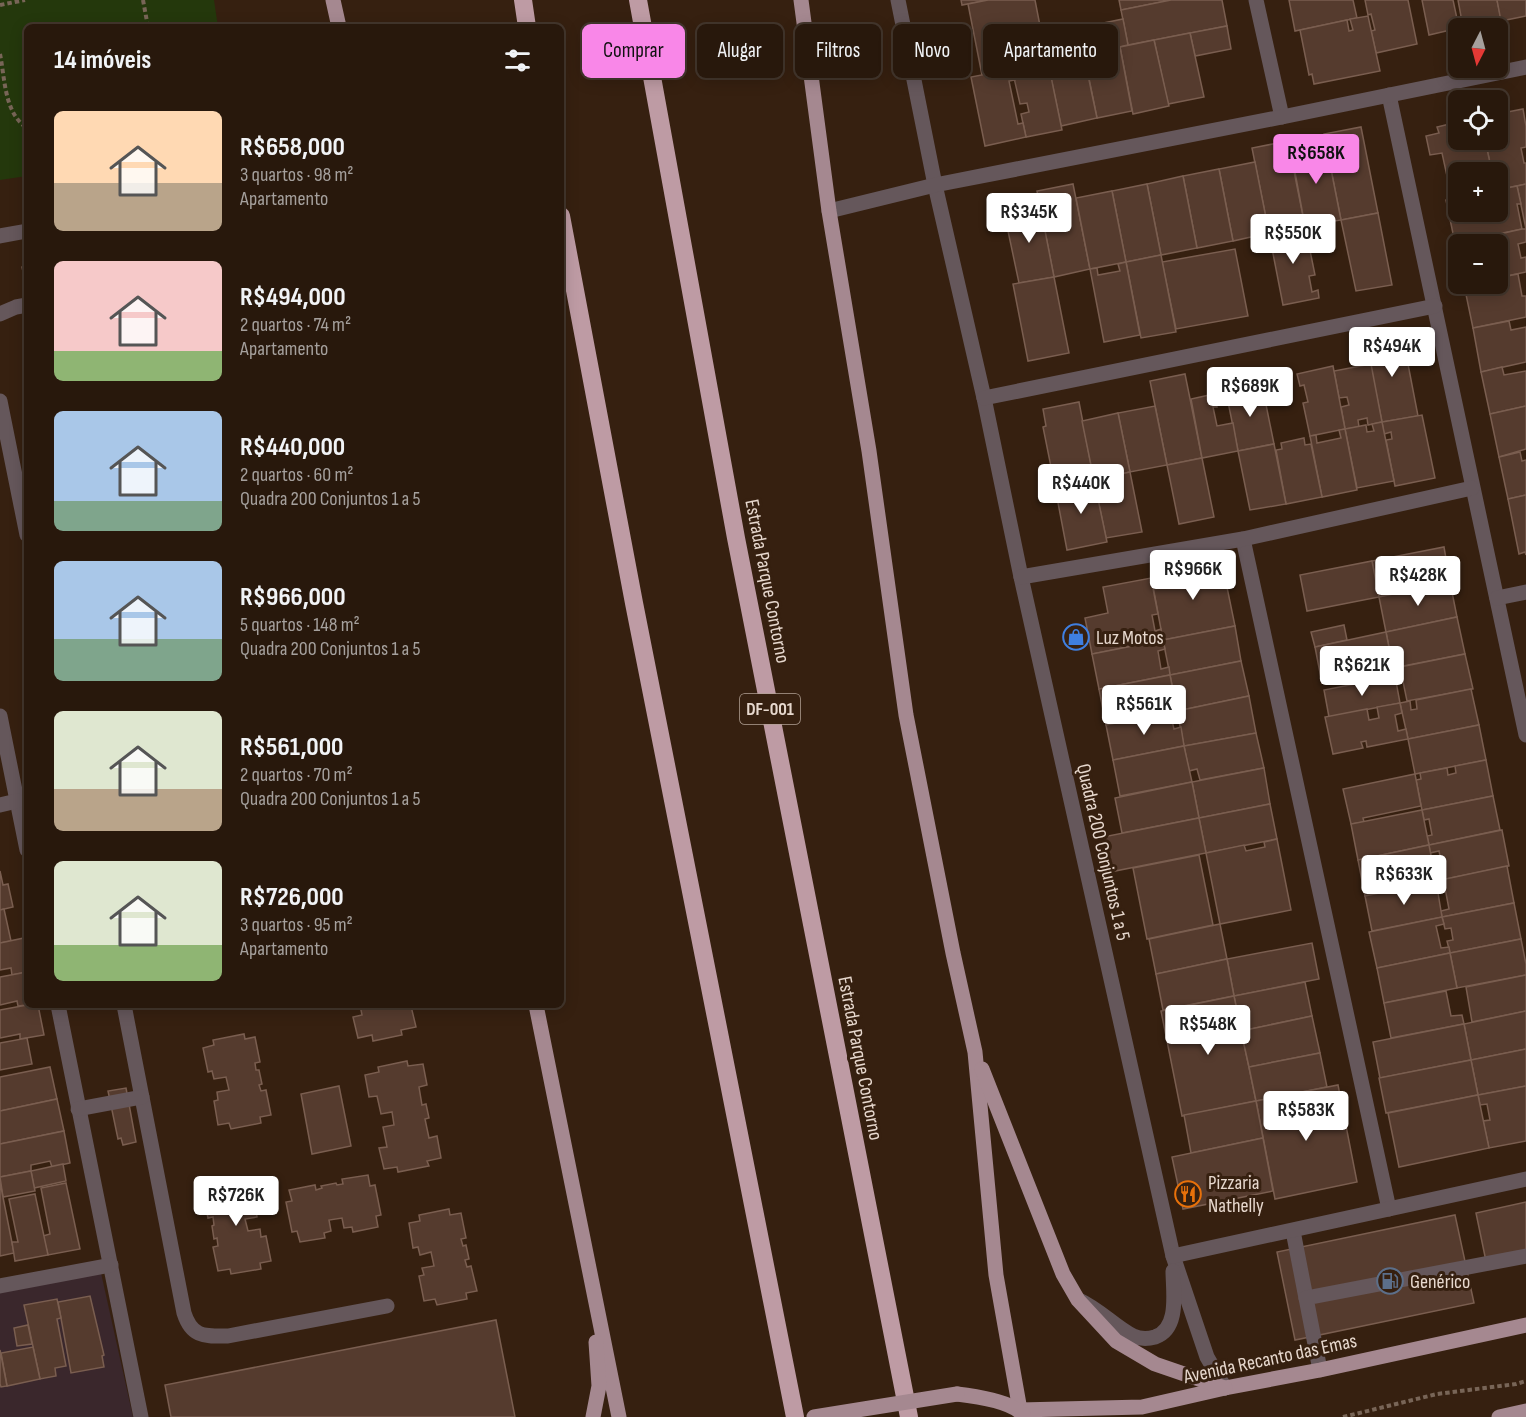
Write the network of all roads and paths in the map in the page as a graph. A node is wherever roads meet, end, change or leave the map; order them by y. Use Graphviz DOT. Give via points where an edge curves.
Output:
graph roads {
  1 [pos="26,0"];
  2 [pos="143,0"];
  3 [pos="333,0"];
  4 [pos="523,0"];
  5 [pos="638,0"];
  6 [pos="801,0"];
  7 [pos="898,0"];
  8 [pos="1257,0"];
  9 [pos="0,5"];
  10 [pos="147,24"];
  11 [pos="338,24"];
  12 [pos="527,24"];
  13 [pos="0,54"];
  14 [pos="1526,67"];
  15 [pos="1389,95"];
  16 [pos="1282,117"];
  17 [pos="24,126"];
  18 [pos="935,185"];
  19 [pos="829,211"];
  20 [pos="24,232"];
  21 [pos="564,232"];
  22 [pos="0,236"];
  23 [pos="24,306"];
  24 [pos="1435,306"];
  25 [pos="0,314"];
  26 [pos="984,398"];
  27 [pos="0,401"];
  28 [pos="1472,489"];
  29 [pos="24,520"];
  30 [pos="1243,539"];
  31 [pos="1021,577"];
  32 [pos="1526,592"];
  33 [pos="1497,598"];
  34 [pos="0,716"];
  35 [pos="1526,735"];
  36 [pos="17,801"];
  37 [pos="0,804"];
  38 [pos="24,835"];
  39 [pos="59,1008"];
  40 [pos="125,1008"];
  41 [pos="537,1008"];
  42 [pos="975,1052"];
  43 [pos="142,1097"];
  44 [pos="78,1109"];
  45 [pos="1526,1179"];
  46 [pos="1389,1209"];
  47 [pos="1293,1231"];
  48 [pos="1173,1256"];
  49 [pos="1526,1256"];
  50 [pos="111,1264"];
  51 [pos="592,1283"];
  52 [pos="0,1286"];
  53 [pos="1306,1298"];
  54 [pos="1078,1300"];
  55 [pos="387,1306"];
  56 [pos="1526,1325"];
  57 [pos="1320,1370"];
  58 [pos="1526,1382"];
  59 [pos="1225,1388"];
  60 [pos="1526,1412"];
  61 [pos="1023,1414"];
  62 [pos="141,1417"];
  63 [pos="593,1417"];
  64 [pos="619,1417"];
  65 [pos="795,1417"];
  66 [pos="814,1417"];
  67 [pos="909,1417"];
  68 [pos="1343,1417"];
  69 [pos="1499,1417"];
  1 -- 9 [label="path"];
  2 -- 10 [label="path"];
  3 -- 11 [label="main road"];
  4 -- 12 [label="highway"];
  5 -- 67 [label="highway, Estrada Parque Contorno / DF-001" via="734,526"];
  6 -- 19 [label="main road"];
  7 -- 18 [label="street, Quadra 200 Conjuntos 1 a 5"];
  8 -- 16 [label="street"];
  13 -- 17 [label="path" via="10,106"];
  14 -- 15 [label="street"];
  15 -- 16 [label="street"];
  15 -- 24 [label="street"];
  16 -- 18 [label="street"];
  18 -- 19 [label="street"];
  18 -- 26 [label="street, Quadra 200 Conjuntos 1 a 5"];
  19 -- 42 [label="main road" via="870,451 906,715"];
  20 -- 22 [label="street"];
  21 -- 65 [label="highway"];
  23 -- 25 [label="street"];
  24 -- 26 [label="street"];
  24 -- 28 [label="street"];
  26 -- 31 [label="street, Quadra 200 Conjuntos 1 a 5"];
  27 -- 29 [label="street"];
  28 -- 30 [label="street"];
  28 -- 33 [label="street"];
  30 -- 31 [label="street"];
  30 -- 46 [label="street"];
  31 -- 48 [label="street, Quadra 200 Conjuntos 1 a 5"];
  32 -- 33 [label="street"];
  33 -- 35 [label="street"];
  34 -- 36 [label="street"];
  36 -- 37 [label="street"];
  36 -- 38 [label="street"];
  39 -- 44 [label="street"];
  40 -- 43 [label="street"];
  41 -- 51 [label="main road"];
  42 -- 54 [label="main road" via="1063,1274"];
  42 -- 61 [label="main road" via="996,1275"];
  43 -- 44 [label="street"];
  43 -- 55 [label="street" via="188,1326 208,1336 228,1336"];
  44 -- 50 [label="street"];
  45 -- 46 [label="street"];
  46 -- 47 [label="street"];
  47 -- 48 [label="street"];
  47 -- 53 [label="street"];
  48 -- 54 [label="street" via="1172,1316 1163,1334 1145,1339 1135,1337"];
  48 -- 59 [label="street, Quadra 200 Conjuntos 1 a 5" via="1207,1358"];
  49 -- 53 [label="street"];
  50 -- 52 [label="street"];
  50 -- 62 [label="street"];
  51 -- 63 [label="main road" via="598,1386"];
  51 -- 64 [label="main road"];
  53 -- 57 [label="street"];
  54 -- 59 [label="main road" via="1116,1341 1155,1364"];
  56 -- 57 [label="main road, Avenida Recanto das Emas"];
  57 -- 59 [label="main road, Avenida Recanto das Emas"];
  58 -- 68 [label="path" via="1437,1394"];
  59 -- 61 [label="main road, Avenida Recanto das Emas" via="1142,1407"];
  60 -- 69 [label="main road"];
  61 -- 66 [label="main road, bridge" via="991,1399 957,1394"];
}
